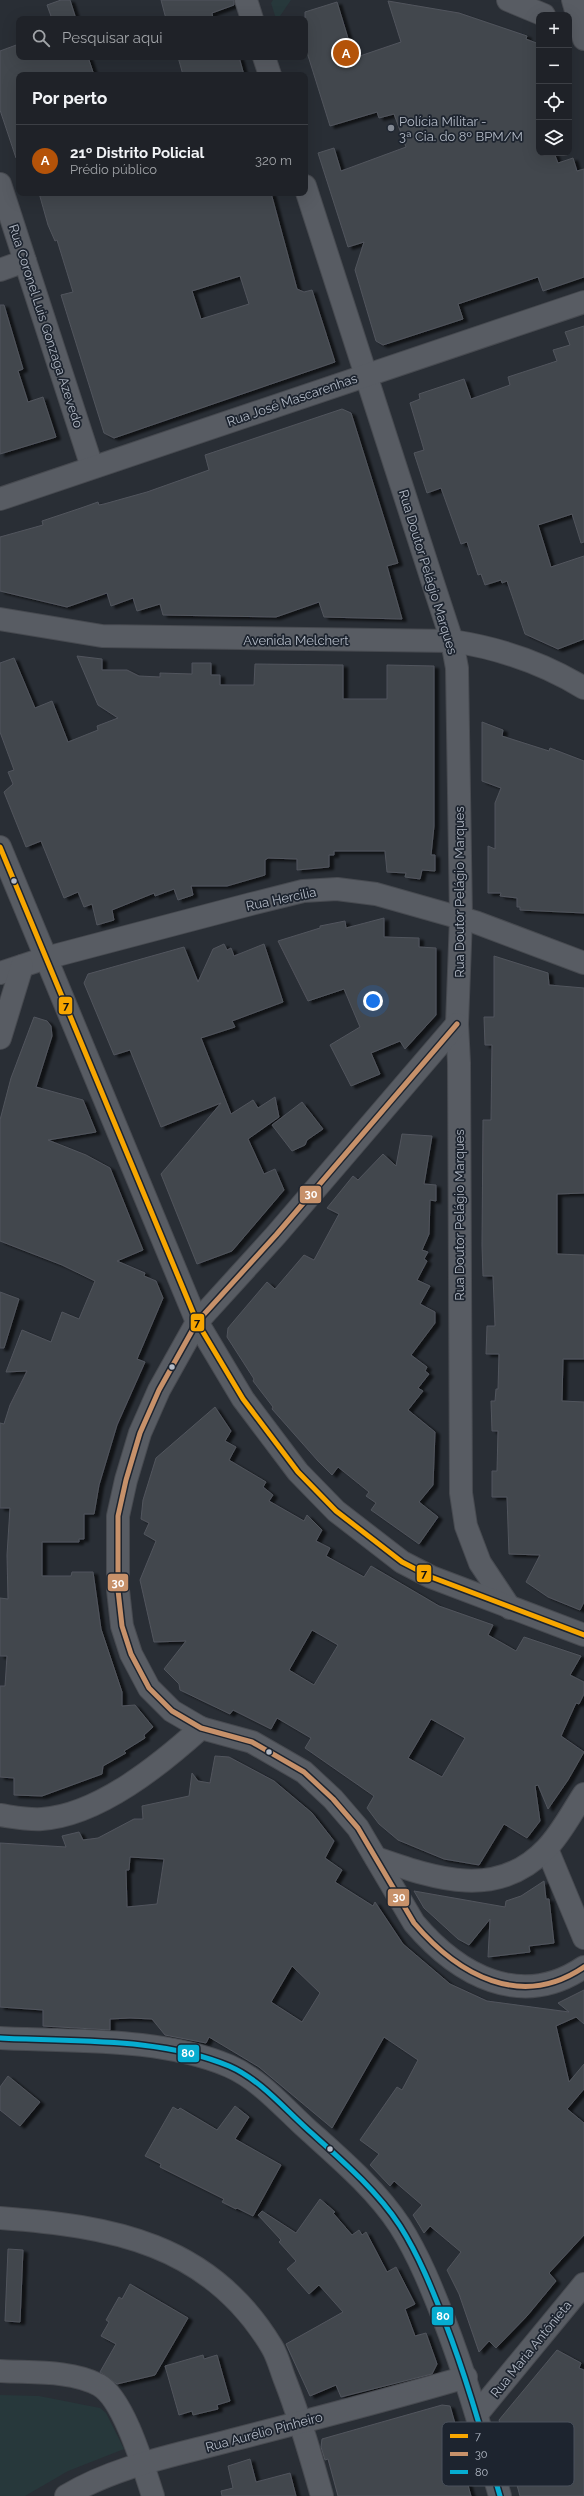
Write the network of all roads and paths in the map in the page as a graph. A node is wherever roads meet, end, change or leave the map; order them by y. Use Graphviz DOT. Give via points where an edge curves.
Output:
graph roads {
  1 [pos="246,0"];
  2 [pos="508,0"];
  3 [pos="573,0"];
  4 [pos="537,12"];
  5 [pos="251,16"];
  6 [pos="580,32"];
  7 [pos="265,60"];
  8 [pos="269,72"];
  9 [pos="0,184"];
  10 [pos="308,195"];
  11 [pos="25,261"];
  12 [pos="0,270"];
  13 [pos="584,302"];
  14 [pos="365,375"];
  15 [pos="92,467"];
  16 [pos="0,499"];
  17 [pos="0,619"];
  18 [pos="452,641"];
  19 [pos="584,688"];
  20 [pos="0,847"];
  21 [pos="461,918"];
  22 [pos="46,958"];
  23 [pos="584,963"];
  24 [pos="22,966"];
  25 [pos="0,973"];
  26 [pos="457,1024"];
  27 [pos="0,1038"];
  28 [pos="197,1322"];
  29 [pos="510,1608"];
  30 [pos="584,1635"];
  31 [pos="201,1728"];
  32 [pos="584,1794"];
  33 [pos="0,1814"];
  34 [pos="547,1849"];
  35 [pos="376,1858"];
  36 [pos="584,1938"];
  37 [pos="584,1967"];
  38 [pos="0,2038"];
  39 [pos="0,2218"];
  40 [pos="584,2284"];
  41 [pos="0,2371"];
  42 [pos="466,2377"];
  43 [pos="477,2414"];
  44 [pos="302,2422"];
  45 [pos="479,2422"];
  46 [pos="143,2464"];
  47 [pos="497,2486"];
  48 [pos="66,2496"];
  49 [pos="152,2496"];
  50 [pos="322,2496"];
  51 [pos="500,2496"];
  1 -- 5 [label="street"];
  2 -- 4 [label="street"];
  3 -- 6 [label="street"];
  7 -- 8 [label="street"];
  9 -- 11 [label="street, Rua Coronel Luis Gonzaga Azevedo"];
  10 -- 14 [label="street, Rua Doutor Pelágio Marques"];
  11 -- 12 [label="street"];
  11 -- 15 [label="street, Rua Coronel Luis Gonzaga Azevedo"];
  13 -- 14 [label="street, Rua José Mascarenhas"];
  14 -- 15 [label="street, Rua José Mascarenhas"];
  14 -- 18 [label="street, Rua Doutor Pelágio Marques"];
  15 -- 16 [label="street, Rua José Mascarenhas"];
  17 -- 18 [label="street, Avenida Melchert" via="102,636"];
  18 -- 19 [label="street, Avenida Melchert" via="484,646 534,662"];
  18 -- 21 [label="street, Rua Doutor Pelágio Marques" via="457,668 459,715"];
  20 -- 22 [label="street"];
  21 -- 22 [label="street, Rua Hercilia" via="376,894 337,889 303,891"];
  21 -- 23 [label="street, Rua Hercilia"];
  21 -- 26 [label="street, Rua Doutor Pelágio Marques"];
  22 -- 24 [label="street, Rua Hercilia"];
  22 -- 28 [label="street"];
  24 -- 25 [label="street, Rua Hercilia"];
  24 -- 27 [label="street"];
  26 -- 28 [label="street" via="276,1235"];
  26 -- 29 [label="street, Rua Doutor Pelágio Marques" via="461,1494 466,1526 480,1563"];
  28 -- 29 [label="street" via="243,1399 298,1472 336,1511 402,1562 431,1577"];
  28 -- 31 [label="street" via="159,1390 140,1433 118,1516 117,1575 122,1626 134,1661 154,1692 172,1711"];
  29 -- 30 [label="street"];
  31 -- 33 [label="street" via="173,1754 105,1799 66,1814 43,1819"];
  31 -- 35 [label="street" via="252,1742 304,1772 333,1799 358,1828"];
  32 -- 34 [label="street"];
  34 -- 35 [label="street" via="510,1875 462,1882 424,1874"];
  34 -- 36 [label="street"];
  35 -- 37 [label="street" via="414,1924 426,1937 468,1970 487,1981 526,1987 544,1984"];
  38 -- 42 [label="street" via="176,2050 229,2067 253,2079 341,2160 400,2225 427,2276"];
  39 -- 44 [label="street" via="98,2229 144,2242 210,2276 248,2310 273,2348"];
  40 -- 43 [label="street, Rua Maria Antônieta"];
  41 -- 46 [label="street" via="60,2375 85,2379 100,2386 120,2410"];
  42 -- 43 [label="street"];
  42 -- 44 [label="street, Rua Aurélio Pinheiro"];
  43 -- 45 [label="street"];
  44 -- 46 [label="street, Rua Aurélio Pinheiro"];
  44 -- 50 [label="street"];
  46 -- 48 [label="street, Rua Aurélio Pinheiro"];
  46 -- 49 [label="street"];
  47 -- 51 [label="street"];
}
